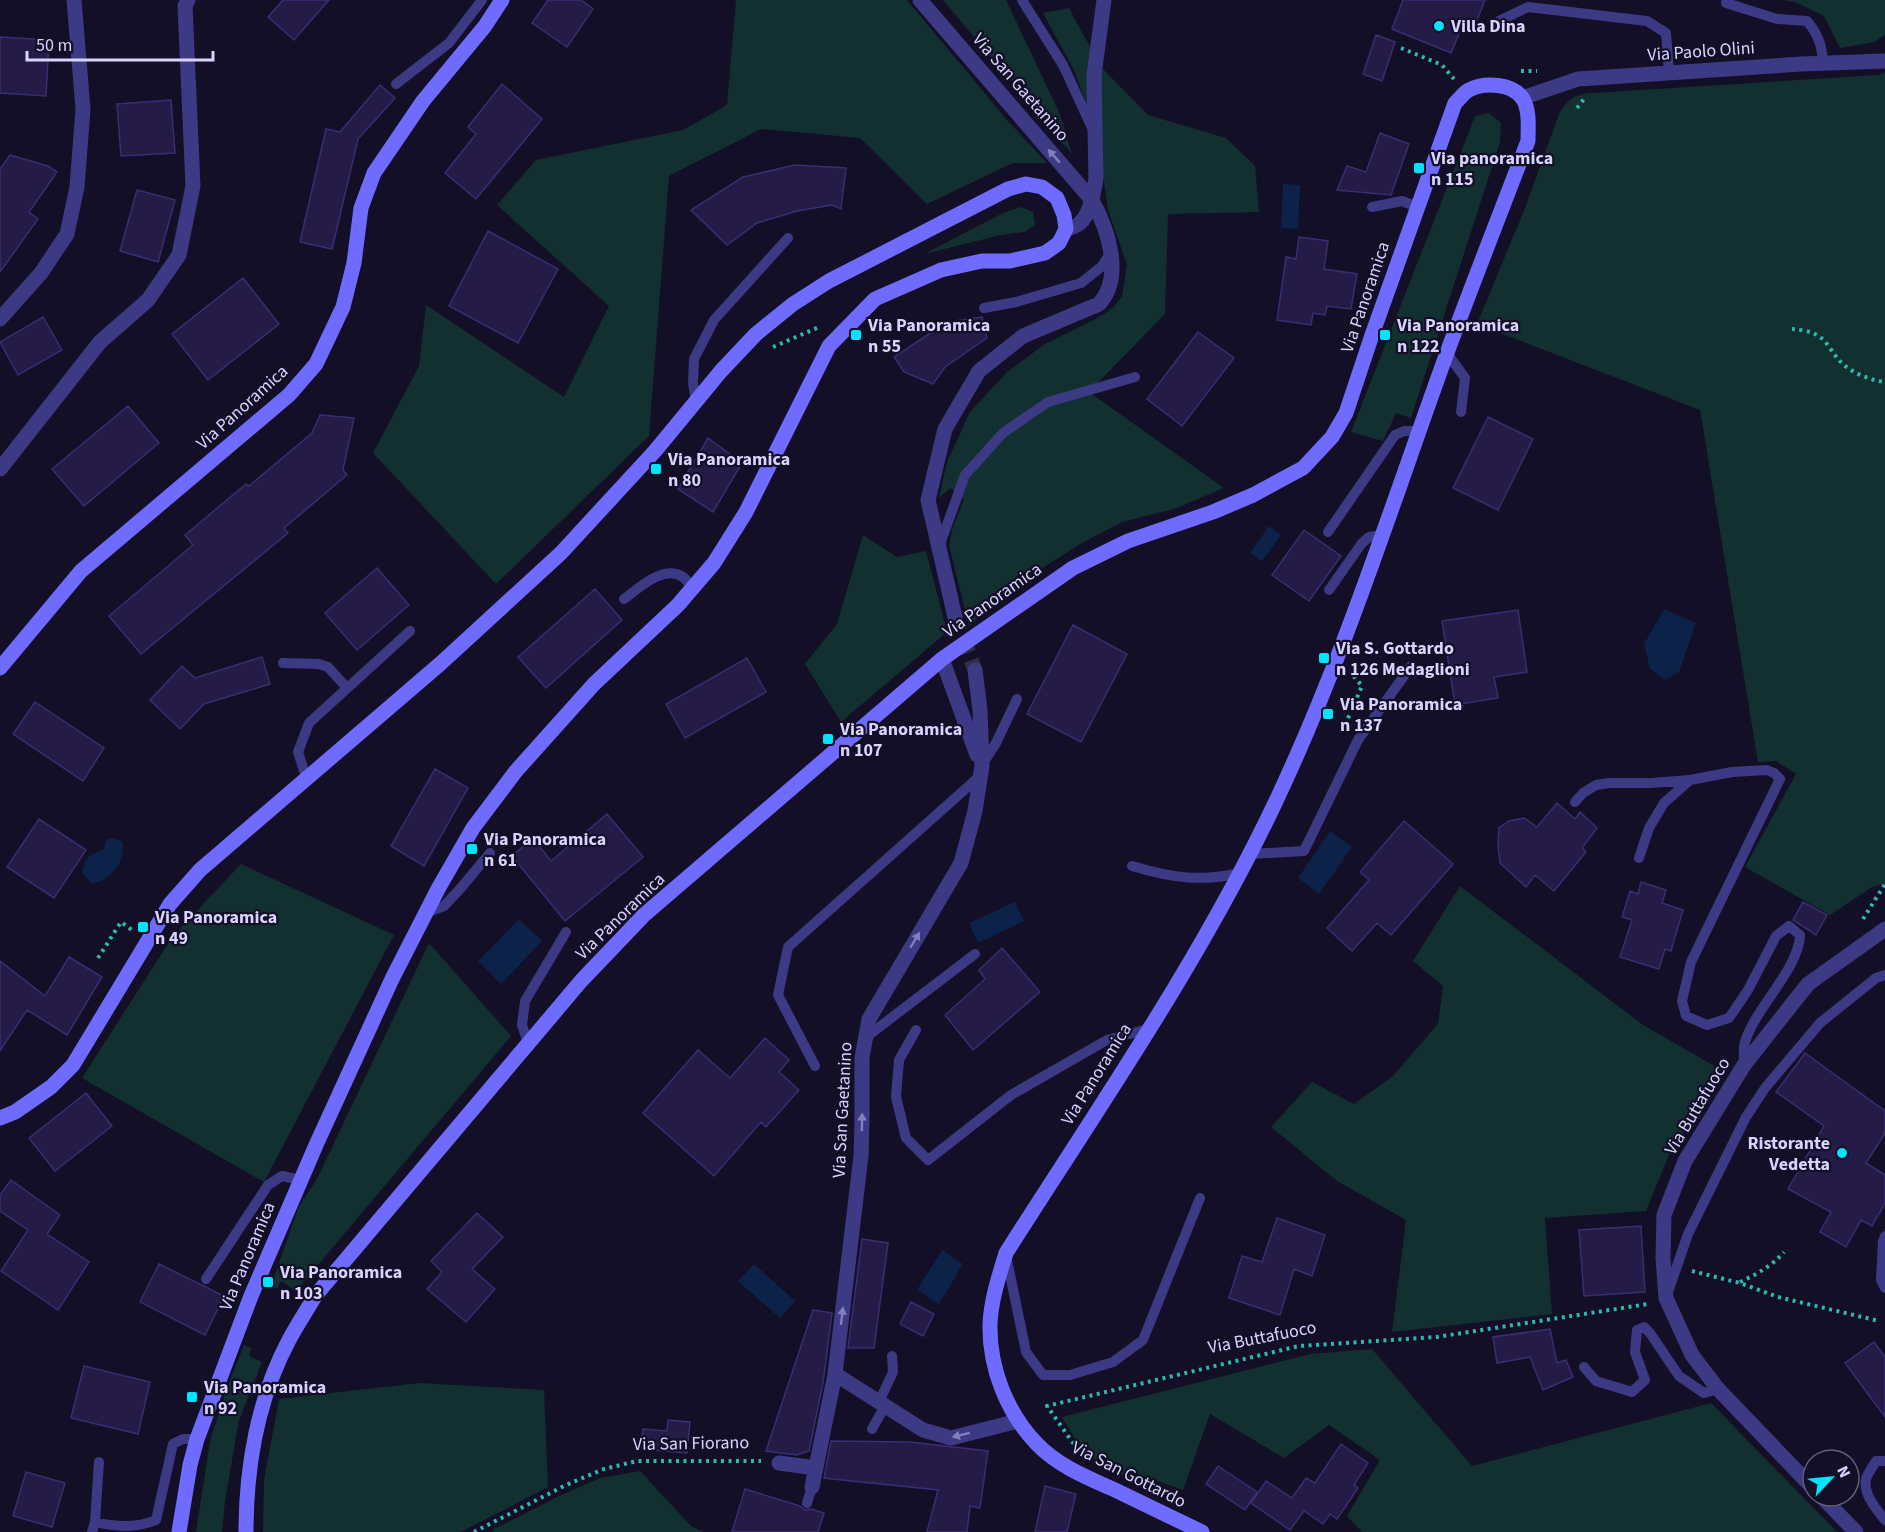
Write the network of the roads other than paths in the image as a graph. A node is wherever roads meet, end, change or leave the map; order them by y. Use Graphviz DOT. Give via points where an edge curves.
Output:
graph roads {
  1 [pos="74,0"];
  2 [pos="188,0"];
  3 [pos="482,0"];
  4 [pos="502,0"];
  5 [pos="920,0"];
  6 [pos="1022,0"];
  7 [pos="1104,0"];
  8 [pos="1726,3"];
  9 [pos="1499,21"];
  10 [pos="1885,61"];
  11 [pos="1823,63"];
  12 [pos="1669,72"];
  13 [pos="396,84"];
  14 [pos="1522,98"];
  15 [pos="1094,133"];
  16 [pos="1092,200"];
  17 [pos="1372,207"];
  18 [pos="1418,207"];
  19 [pos="1066,229"];
  20 [pos="788,238"];
  21 [pos="1110,254"];
  22 [pos="984,308"];
  23 [pos="0,319"];
  24 [pos="1447,353"];
  25 [pos="1135,377"];
  26 [pos="696,402"];
  27 [pos="1461,412"];
  28 [pos="1420,431"];
  29 [pos="0,469"];
  30 [pos="1328,532"];
  31 [pos="1383,535"];
  32 [pos="939,547"];
  33 [pos="693,588"];
  34 [pos="1329,590"];
  35 [pos="624,599"];
  36 [pos="955,616"];
  37 [pos="410,631"];
  38 [pos="942,659"];
  39 [pos="283,663"];
  40 [pos="1411,666"];
  41 [pos="0,668"];
  42 [pos="975,670"];
  43 [pos="347,688"];
  44 [pos="1017,699"];
  45 [pos="981,771"];
  46 [pos="307,780"];
  47 [pos="1690,780"];
  48 [pos="1575,802"];
  49 [pos="490,853"];
  50 [pos="1251,854"];
  51 [pos="1639,858"];
  52 [pos="1132,866"];
  53 [pos="1241,873"];
  54 [pos="425,913"];
  55 [pos="1885,929"];
  56 [pos="566,932"];
  57 [pos="975,954"];
  58 [pos="1885,975"];
  59 [pos="1148,1029"];
  60 [pos="916,1030"];
  61 [pos="865,1038"];
  62 [pos="528,1043"];
  63 [pos="1744,1065"];
  64 [pos="815,1066"];
  65 [pos="0,1118"];
  66 [pos="301,1179"];
  67 [pos="1200,1198"];
  68 [pos="1885,1236"];
  69 [pos="1006,1253"];
  70 [pos="206,1279"];
  71 [pos="1885,1288"];
  72 [pos="1666,1298"];
  73 [pos="892,1356"];
  74 [pos="1584,1367"];
  75 [pos="835,1374"];
  76 [pos="1718,1389"];
  77 [pos="882,1404"];
  78 [pos="1018,1421"];
  79 [pos="872,1429"];
  80 [pos="197,1439"];
  81 [pos="1885,1461"];
  82 [pos="99,1462"];
  83 [pos="779,1463"];
  84 [pos="816,1468"];
  85 [pos="1801,1475"];
  86 [pos="812,1487"];
  87 [pos="807,1503"];
  88 [pos="1833,1508"];
  89 [pos="1885,1520"];
  90 [pos="93,1527"];
  91 [pos="179,1532"];
  92 [pos="246,1532"];
  93 [pos="1202,1532"];
  94 [pos="1856,1532"];
  1 -- 23 [label="street" via="83,109 77,187 67,234 41,273"];
  2 -- 29 [label="street" via="185,6 193,186 179,255 148,300 100,342"];
  3 -- 13 [label="lane" via="449,43"];
  4 -- 41 [label="street, Via Panoramica" via="485,27 423,101 374,173 361,208 343,307 316,364 289,395 81,571"];
  16 -- 5 [label="street, Via San Gaetanino, one-way"];
  6 -- 15 [label="lane" via="1064,65"];
  7 -- 15 [label="street, Via San Gaetanino" via="1094,75"];
  8 -- 11 [label="lane" via="1777,19 1807,21 1817,33"];
  9 -- 12 [label="lane" via="1528,7 1647,21 1666,33"];
  10 -- 11 [label="street, Via Paolo Olini"];
  11 -- 12 [label="street, Via Paolo Olini"];
  12 -- 14 [label="street, Via Paolo Olini" via="1578,79"];
  14 -- 18 [label="street, Via Panoramica" via="1507,88 1488,84 1469,90 1455,103"];
  14 -- 24 [label="street, Via Panoramica" via="1529,119 1528,141"];
  15 -- 16 [label="street, Via San Gaetanino" via="1096,179"];
  16 -- 19 [label="street, Via San Gaetanino" via="1080,223"];
  16 -- 21 [label="street, Via San Gaetanino"];
  17 -- 18 [label="lane" via="1402,201"];
  18 -- 38 [label="street, Via Panoramica" via="1346,413 1332,437 1303,468 1254,495 1128,542 1073,568"];
  19 -- 26 [label="street" via="1057,198 1042,187 1026,184 1008,189 829,280 793,304 756,334"];
  19 -- 33 [label="street, Via Panoramica" via="1059,243 1046,253 941,270 875,299 829,346 747,512"];
  20 -- 26 [label="lane" via="714,320 694,359"];
  21 -- 22 [label="lane" via="1081,283"];
  21 -- 32 [label="street, Via San Gaetanino" via="1112,278 1107,295 1099,304 1023,336 980,370 945,429 928,500"];
  24 -- 27 [label="lane" via="1465,378"];
  24 -- 28 [label="street, Via Panoramica"];
  25 -- 32 [label="lane" via="1048,402 1003,433 965,475"];
  26 -- 46 [label="street" via="561,553"];
  28 -- 30 [label="lane" via="1395,435"];
  28 -- 31 [label="street, Via Panoramica"];
  31 -- 34 [label="lane" via="1369,537 1362,543"];
  31 -- 50 [label="street, Via Panoramica" via="1346,638"];
  32 -- 36 [label="street, Via San Gaetanino"];
  33 -- 35 [label="lane" via="682,577 669,573 647,582"];
  33 -- 54 [label="street, Via Panoramica" via="594,684 516,771 473,828"];
  37 -- 43 [label="lane"];
  38 -- 45 [label="street, Via San Gaetanino"];
  38 -- 62 [label="street, Via Panoramica" via="644,915"];
  39 -- 43 [label="lane" via="328,667"];
  40 -- 50 [label="lane" via="1358,740 1304,851"];
  42 -- 45 [label="street, Via San Gaetanino"];
  43 -- 46 [label="lane" via="309,723 298,752"];
  44 -- 45 [label="lane"];
  61 -- 45 [label="street, Via San Gaetanino, one-way" via="868,1018 961,863"];
  45 -- 64 [label="lane" via="788,947 778,995"];
  46 -- 65 [label="street" via="200,870 170,904 73,1065 51,1088"];
  47 -- 48 [label="lane" via="1596,785"];
  47 -- 51 [label="lane" via="1664,802 1649,828"];
  47 -- 63 [label="lane" via="1767,770 1780,779 1690,962 1682,1001 1686,1016 1707,1025 1729,1018 1776,936 1789,926 1796,930 1800,946 1753,1023 1744,1044"];
  49 -- 54 [label="lane" via="444,906"];
  50 -- 53 [label="street, Via Panoramica"];
  52 -- 53 [label="lane" via="1166,876 1216,879"];
  53 -- 59 [label="street, Via Panoramica"];
  54 -- 66 [label="street, Via Panoramica"];
  55 -- 63 [label="street, Via Buttafuoco" via="1808,984"];
  56 -- 62 [label="lane" via="525,1001 522,1025"];
  57 -- 61 [label="lane"];
  58 -- 72 [label="lane" via="1820,1023 1766,1088 1746,1118 1688,1234"];
  59 -- 60 [label="lane" via="1107,1040 1011,1095 928,1160 906,1138 896,1097 899,1060"];
  59 -- 69 [label="street, Via Panoramica"];
  75 -- 61 [label="street, Via San Gaetanino, one-way" via="861,1156"];
  62 -- 92 [label="street, Via Panoramica" via="315,1296 289,1341 267,1393 253,1449"];
  63 -- 72 [label="street, Via Buttafuoco" via="1685,1161 1664,1215"];
  66 -- 70 [label="lane" via="282,1176 268,1185"];
  66 -- 80 [label="street, Via Panoramica" via="250,1296"];
  67 -- 69 [label="lane" via="1143,1340 1113,1362 1070,1375 1043,1375 1026,1352"];
  68 -- 71 [label="lane" via="1881,1280"];
  69 -- 78 [label="street, Via Panoramica" via="990,1324 993,1357 1003,1393"];
  72 -- 76 [label="street, Via Buttafuoco" via="1692,1354"];
  73 -- 77 [label="lane" via="893,1372"];
  74 -- 76 [label="lane" via="1596,1381 1632,1392 1645,1380 1635,1352 1637,1330 1644,1327 1678,1376 1704,1393"];
  75 -- 77 [label="street"];
  75 -- 84 [label="street, Via San Gaetanino"];
  76 -- 85 [label="street, Via Buttafuoco"];
  78 -- 77 [label="street, one-way" via="951,1438 924,1430"];
  77 -- 79 [label="lane"];
  78 -- 93 [label="street, Via San Gottardo" via="1038,1446 1069,1468"];
  80 -- 90 [label="lane" via="173,1444 156,1520 143,1525"];
  80 -- 91 [label="street, Via Panoramica"];
  81 -- 89 [label="lane" via="1876,1461 1866,1479 1873,1505"];
  82 -- 90 [label="lane"];
  83 -- 84 [label="street"];
  84 -- 86 [label="street, Via San Gaetanino"];
  86 -- 87 [label="lane"];
  88 -- 94 [label="street"];
}
